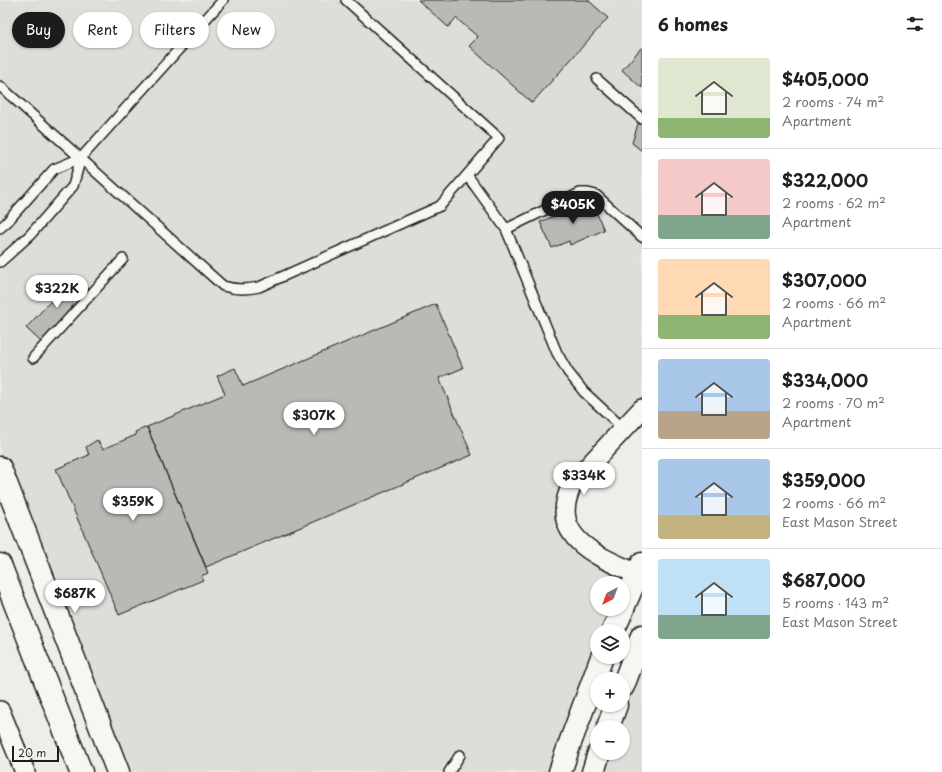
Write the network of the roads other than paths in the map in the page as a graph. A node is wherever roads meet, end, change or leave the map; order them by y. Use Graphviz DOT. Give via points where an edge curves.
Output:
graph roads {
  1 [pos="222,0"];
  2 [pos="346,0"];
  3 [pos="597,79"];
  4 [pos="0,86"];
  5 [pos="642,119"];
  6 [pos="81,158"];
  7 [pos="467,175"];
  8 [pos="0,228"];
  9 [pos="506,229"];
  10 [pos="642,237"];
  11 [pos="123,259"];
  12 [pos="0,262"];
  13 [pos="33,358"];
  14 [pos="642,409"];
  15 [pos="624,429"];
  16 [pos="0,468"];
  17 [pos="0,565"];
  18 [pos="641,571"];
  19 [pos="630,594"];
  20 [pos="642,636"];
  21 [pos="599,664"];
  22 [pos="628,672"];
  23 [pos="0,711"];
  24 [pos="460,755"];
  25 [pos="597,760"];
  26 [pos="25,772"];
  27 [pos="81,772"];
  28 [pos="118,772"];
  29 [pos="449,772"];
  30 [pos="560,772"];
  31 [pos="593,772"];
  1 -- 6 [label="lane"];
  2 -- 7 [label="lane" via="499,138"];
  3 -- 5 [label="lane"];
  4 -- 6 [label="lane"];
  6 -- 7 [label="lane" via="224,286 234,290 260,287 440,206"];
  6 -- 8 [label="lane" via="54,170"];
  6 -- 12 [label="lane" via="73,186 30,235"];
  7 -- 9 [label="lane"];
  9 -- 10 [label="lane" via="580,193 588,192 596,195"];
  9 -- 15 [label="lane" via="557,353 568,372 584,392"];
  11 -- 13 [label="lane"];
  14 -- 15 [label="street"];
  15 -- 18 [label="street" via="573,483 565,505 566,515 569,528 583,546 598,555"];
  16 -- 28 [label="main road"];
  17 -- 27 [label="main road"];
  18 -- 19 [label="main road"];
  20 -- 22 [label="main road"];
  21 -- 30 [label="main road"];
  23 -- 26 [label="street"];
  24 -- 29 [label="lane"];
  25 -- 31 [label="main road"];
}
